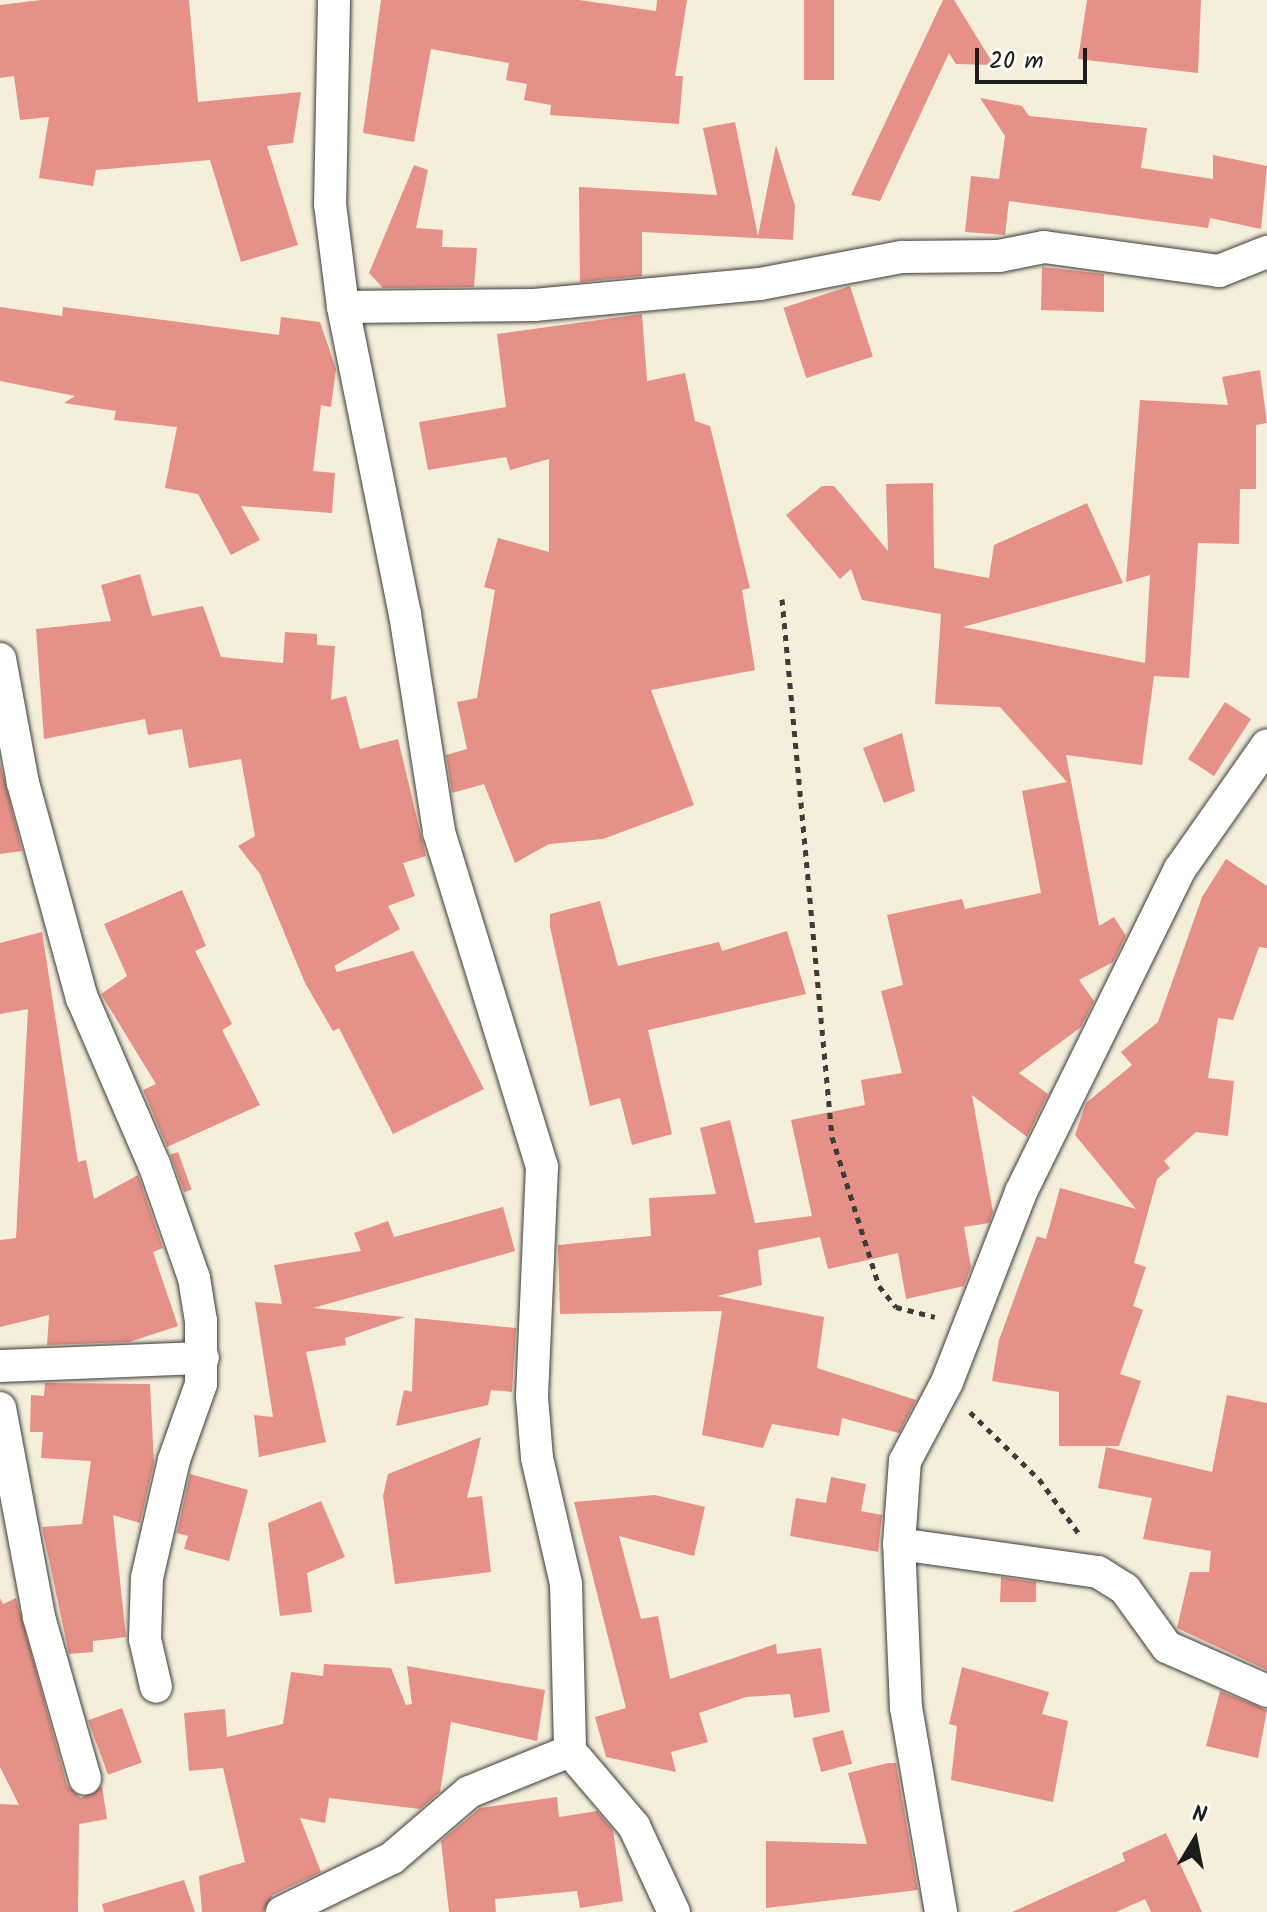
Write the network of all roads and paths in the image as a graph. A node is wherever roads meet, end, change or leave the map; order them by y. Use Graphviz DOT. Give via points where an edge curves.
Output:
graph roads {
  1 [pos="334,0"];
  2 [pos="1267,252"];
  3 [pos="343,307"];
  4 [pos="782,599"];
  5 [pos="0,659"];
  6 [pos="1267,745"];
  7 [pos="972,1313"];
  8 [pos="203,1358"];
  9 [pos="0,1366"];
  10 [pos="947,1382"];
  11 [pos="0,1408"];
  12 [pos="899,1544"];
  13 [pos="1098,1572"];
  14 [pos="156,1687"];
  15 [pos="1267,1691"];
  16 [pos="570,1751"];
  17 [pos="85,1779"];
  18 [pos="282,1912"];
  19 [pos="674,1912"];
  20 [pos="941,1912"];
  1 -- 3 [label="street" via="330,204"];
  2 -- 3 [label="street" via="1219,271 1044,247 999,256 902,257 760,284 534,305"];
  3 -- 16 [label="street" via="405,614 439,832 542,1167 532,1397 537,1458 566,1584"];
  4 -- 7 [label="path" via="832,1137 879,1286 896,1307 916,1314"];
  5 -- 8 [label="street" via="23,783 82,998 190,1265"];
  6 -- 7 [label="street" via="1180,869 1021,1192"];
  7 -- 10 [label="street"];
  8 -- 9 [label="street"];
  8 -- 14 [label="street" via="147,1578 145,1639"];
  10 -- 12 [label="street" via="905,1461"];
  10 -- 13 [label="path" via="1073,1521"];
  11 -- 17 [label="street" via="39,1617"];
  12 -- 13 [label="street"];
  12 -- 20 [label="street" via="906,1708"];
  13 -- 15 [label="street" via="1125,1589 1167,1647"];
  16 -- 18 [label="street" via="469,1792 392,1858"];
  16 -- 19 [label="street" via="634,1826"];
}
